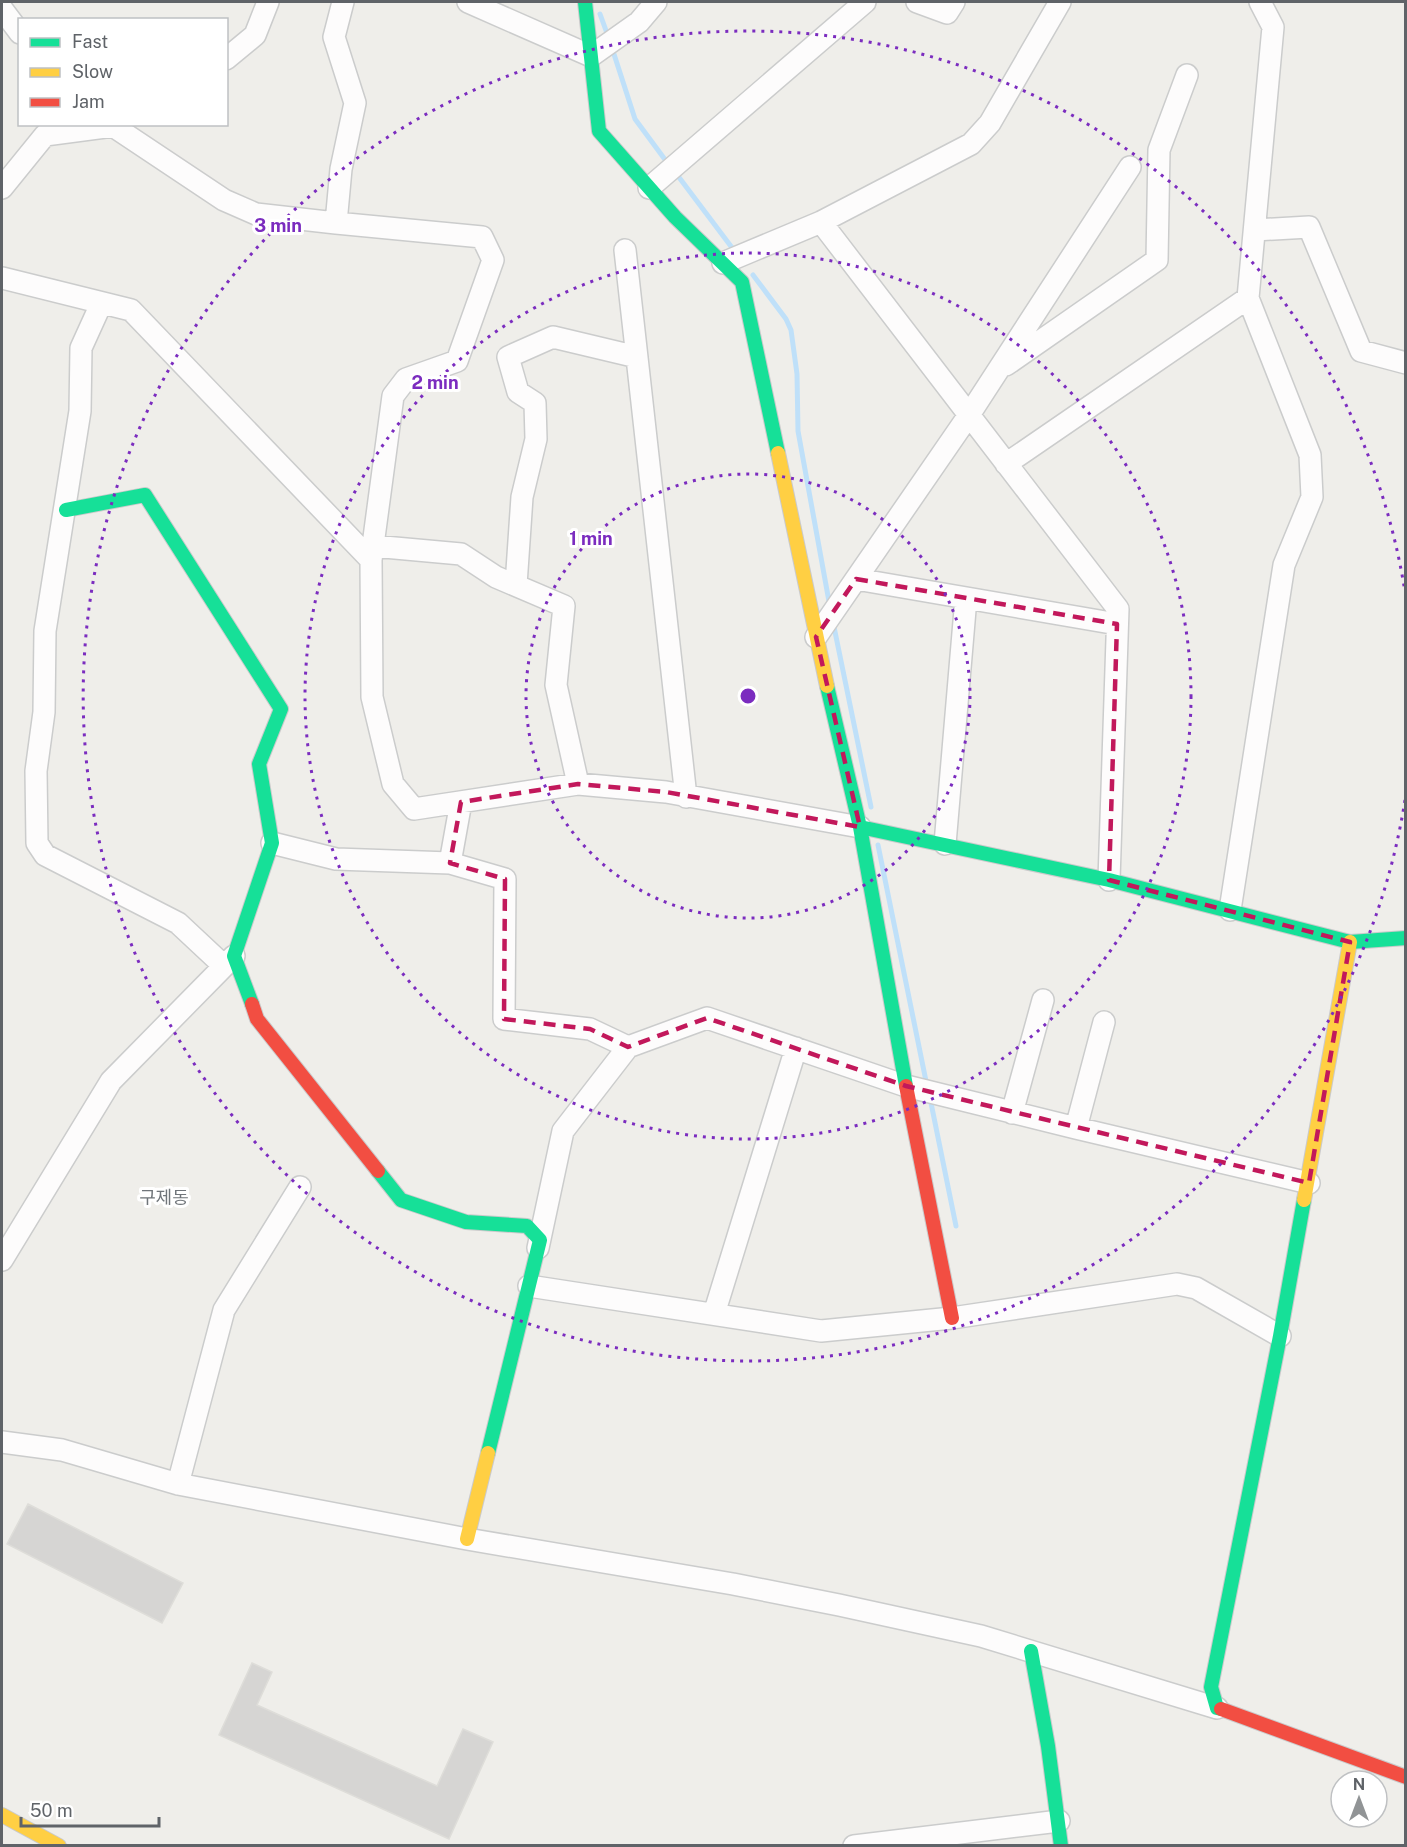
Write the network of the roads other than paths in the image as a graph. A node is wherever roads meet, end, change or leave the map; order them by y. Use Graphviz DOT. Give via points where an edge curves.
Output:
graph roads {
  1 [pos="268,2"];
  2 [pos="343,2"];
  3 [pos="468,2"];
  4 [pos="585,2"];
  5 [pos="656,2"];
  6 [pos="865,2"];
  7 [pos="917,2"];
  8 [pos="954,2"];
  9 [pos="1060,2"];
  10 [pos="1260,2"];
  11 [pos="2,9"];
  12 [pos="18,30"];
  13 [pos="228,56"];
  14 [pos="591,56"];
  15 [pos="1187,75"];
  16 [pos="105,126"];
  17 [pos="113,126"];
  18 [pos="1130,167"];
  19 [pos="2,188"];
  20 [pos="650,188"];
  21 [pos="821,222"];
  22 [pos="336,223"];
  23 [pos="1255,230"];
  24 [pos="625,250"];
  25 [pos="723,263"];
  26 [pos="2,278"];
  27 [pos="1248,298"];
  28 [pos="101,304"];
  29 [pos="637,357"];
  30 [pos="1406,363"];
  31 [pos="996,372"];
  32 [pos="969,415"];
  33 [pos="1006,464"];
  34 [pos="66,510"];
  35 [pos="372,553"];
  36 [pos="856,579"];
  37 [pos="516,585"];
  38 [pos="966,598"];
  39 [pos="1118,624"];
  40 [pos="816,638"];
  41 [pos="578,784"];
  42 [pos="686,797"];
  43 [pos="461,802"];
  44 [pos="870,830"];
  45 [pos="272,843"];
  46 [pos="945,844"];
  47 [pos="450,863"];
  48 [pos="1109,880"];
  49 [pos="1230,910"];
  50 [pos="1406,938"];
  51 [pos="1350,942"];
  52 [pos="229,961"];
  53 [pos="1043,1000"];
  54 [pos="1104,1022"];
  55 [pos="628,1047"];
  56 [pos="796,1048"];
  57 [pos="906,1086"];
  58 [pos="1012,1113"];
  59 [pos="1076,1128"];
  60 [pos="1309,1183"];
  61 [pos="300,1187"];
  62 [pos="539,1244"];
  63 [pos="2,1260"];
  64 [pos="529,1286"];
  65 [pos="714,1314"];
  66 [pos="952,1318"];
  67 [pos="1280,1336"];
  68 [pos="2,1442"];
  69 [pos="178,1484"];
  70 [pos="467,1539"];
  71 [pos="1031,1651"];
  72 [pos="1217,1708"];
  73 [pos="1406,1777"];
  74 [pos="2,1815"];
  75 [pos="1059,1821"];
  76 [pos="59,1845"];
  77 [pos="854,1845"];
  78 [pos="1061,1845"];
  1 -- 13 [label="street" via="255,35"];
  2 -- 22 [label="street" via="334,37 355,102 341,169"];
  3 -- 14 [label="street"];
  4 -- 14 [label="street"];
  5 -- 14 [label="street" via="639,22"];
  6 -- 20 [label="street"];
  7 -- 8 [label="street" via="947,13"];
  9 -- 21 [label="street" via="990,123 971,144"];
  10 -- 23 [label="street" via="1273,27"];
  11 -- 12 [label="street"];
  14 -- 20 [label="street" via="599,131"];
  15 -- 31 [label="street" via="1159,150 1157,260"];
  16 -- 19 [label="street" via="45,135"];
  17 -- 22 [label="street" via="234,205 256,214"];
  18 -- 31 [label="street"];
  20 -- 25 [label="street"];
  21 -- 25 [label="street"];
  21 -- 32 [label="street"];
  22 -- 35 [label="street" via="482,237 493,260 457,361 406,379 393,396"];
  23 -- 27 [label="street"];
  23 -- 30 [label="street" via="1309,227 1361,351"];
  24 -- 29 [label="street"];
  25 -- 40 [label="street" via="742,282"];
  26 -- 28 [label="street"];
  27 -- 33 [label="street"];
  27 -- 49 [label="street" via="1310,454 1312,497 1284,565"];
  28 -- 34 [label="street" via="81,348 80,411"];
  28 -- 35 [label="street" via="131,310"];
  29 -- 37 [label="street" via="554,337 508,357 518,392 535,403 536,439 522,497"];
  29 -- 42 [label="street"];
  31 -- 32 [label="street"];
  32 -- 33 [label="street"];
  32 -- 36 [label="street"];
  33 -- 39 [label="street" via="1118,609"];
  34 -- 45 [label="street" via="145,495 281,709 259,764"];
  34 -- 52 [label="street" via="45,631 44,712 36,771 37,843 45,855 178,923"];
  35 -- 37 [label="street" via="461,554"];
  35 -- 43 [label="street" via="372,697 393,784 414,809"];
  36 -- 38 [label="street"];
  36 -- 40 [label="street"];
  37 -- 41 [label="street" via="564,606 556,686"];
  38 -- 39 [label="street"];
  38 -- 46 [label="street"];
  39 -- 48 [label="street"];
  40 -- 44 [label="street"];
  41 -- 42 [label="street"];
  41 -- 43 [label="street"];
  42 -- 44 [label="street"];
  43 -- 47 [label="street"];
  44 -- 46 [label="street"];
  44 -- 57 [label="street"];
  45 -- 47 [label="street" via="336,860"];
  45 -- 52 [label="street"];
  46 -- 48 [label="street"];
  47 -- 55 [label="street" via="505,879 504,1019 590,1029"];
  48 -- 49 [label="street"];
  49 -- 51 [label="street"];
  50 -- 51 [label="street"];
  51 -- 60 [label="street"];
  52 -- 62 [label="street" via="257,1019 401,1200 466,1222 527,1226"];
  52 -- 63 [label="street" via="111,1080"];
  53 -- 58 [label="street"];
  54 -- 59 [label="street"];
  55 -- 56 [label="street" via="707,1018"];
  55 -- 62 [label="street" via="563,1131"];
  56 -- 57 [label="street"];
  56 -- 65 [label="street"];
  57 -- 58 [label="street"];
  57 -- 66 [label="street"];
  58 -- 59 [label="street"];
  59 -- 60 [label="street"];
  60 -- 67 [label="street"];
  61 -- 69 [label="street" via="224,1311"];
  62 -- 64 [label="street"];
  64 -- 65 [label="street"];
  64 -- 70 [label="street"];
  65 -- 66 [label="street" via="821,1331"];
  66 -- 67 [label="street" via="1177,1284 1197,1288"];
  67 -- 72 [label="street" via="1211,1687"];
  68 -- 69 [label="street" via="62,1450"];
  69 -- 70 [label="street"];
  70 -- 71 [label="street" via="839,1605"];
  71 -- 72 [label="street"];
  71 -- 75 [label="street"];
  72 -- 73 [label="street"];
  74 -- 76 [label="street"];
  75 -- 77 [label="street"];
  75 -- 78 [label="street"];
}
